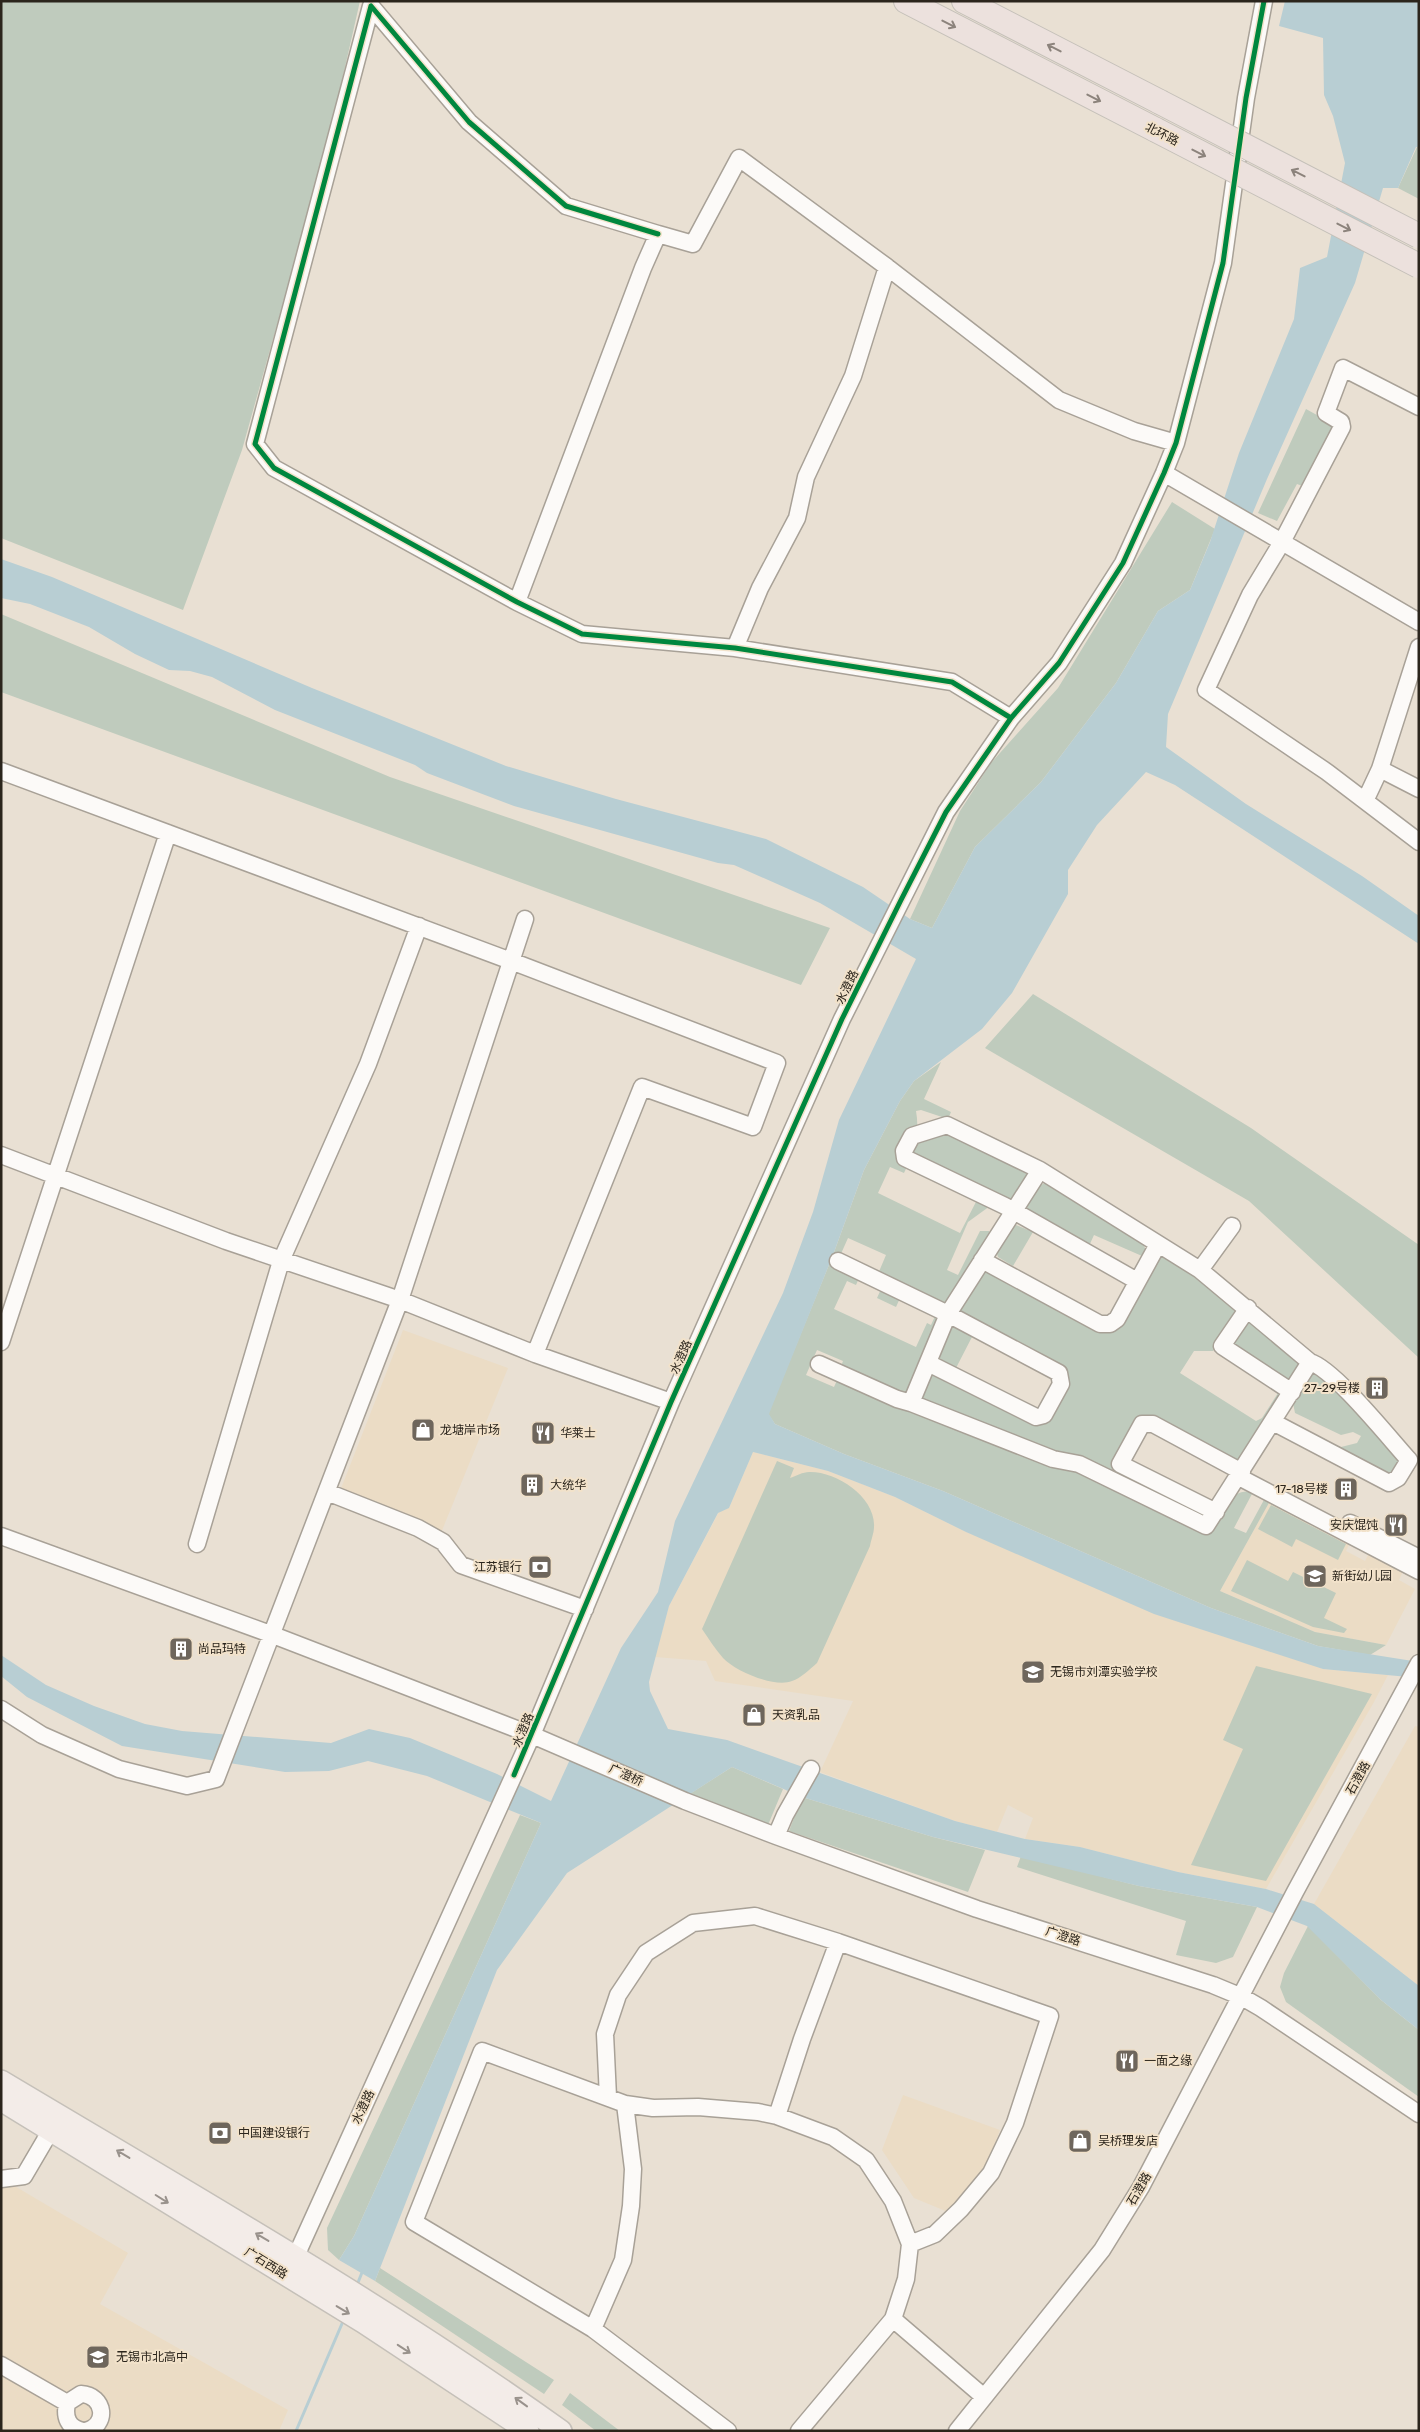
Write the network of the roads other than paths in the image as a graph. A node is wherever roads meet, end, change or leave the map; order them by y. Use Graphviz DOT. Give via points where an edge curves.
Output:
graph roads {
  1 [pos="906,1"];
  2 [pos="964,1"];
  3 [pos="1264,1"];
  4 [pos="658,234"];
  5 [pos="1419,236"];
  6 [pos="1419,266"];
  7 [pos="887,267"];
  8 [pos="1419,407"];
  9 [pos="1176,443"];
  10 [pos="1164,473"];
  11 [pos="1282,542"];
  12 [pos="517,602"];
  13 [pos="1419,622"];
  14 [pos="736,648"];
  15 [pos="1419,648"];
  16 [pos="1011,718"];
  17 [pos="1380,769"];
  18 [pos="1,772"];
  19 [pos="1419,788"];
  20 [pos="1365,801"];
  21 [pos="168,833"];
  22 [pos="1419,842"];
  23 [pos="525,919"];
  24 [pos="419,926"];
  25 [pos="511,961"];
  26 [pos="1,1155"];
  27 [pos="1040,1170"];
  28 [pos="56,1175"];
  29 [pos="1012,1212"];
  30 [pos="1232,1226"];
  31 [pos="1157,1246"];
  32 [pos="982,1260"];
  33 [pos="281,1261"];
  34 [pos="838,1261"];
  35 [pos="1200,1270"];
  36 [pos="1138,1281"];
  37 [pos="400,1300"];
  38 [pos="1248,1308"];
  39 [pos="948,1314"];
  40 [pos="1,1342"];
  41 [pos="535,1354"];
  42 [pos="1310,1362"];
  43 [pos="928,1363"];
  44 [pos="819,1364"];
  45 [pos="1292,1392"];
  46 [pos="671,1402"];
  47 [pos="911,1403"];
  48 [pos="1273,1422"];
  49 [pos="1242,1472"];
  50 [pos="1138,1473"];
  51 [pos="1128,1488"];
  52 [pos="327,1492"];
  53 [pos="1216,1512"];
  54 [pos="1,1536"];
  55 [pos="197,1544"];
  56 [pos="1419,1558"];
  57 [pos="1419,1571"];
  58 [pos="585,1609"];
  59 [pos="273,1635"];
  60 [pos="1419,1663"];
  61 [pos="1413,1689"];
  62 [pos="1,1709"];
  63 [pos="532,1735"];
  64 [pos="811,1769"];
  65 [pos="685,1801"];
  66 [pos="776,1836"];
  67 [pos="838,1942"];
  68 [pos="1242,1997"];
  69 [pos="1,2081"];
  70 [pos="608,2097"];
  71 [pos="1,2100"];
  72 [pos="626,2104"];
  73 [pos="1419,2114"];
  74 [pos="776,2116"];
  75 [pos="51,2130"];
  76 [pos="1,2179"];
  77 [pos="910,2244"];
  78 [pos="291,2267"];
  79 [pos="367,2314"];
  80 [pos="893,2319"];
  81 [pos="593,2329"];
  82 [pos="1,2365"];
  83 [pos="984,2397"];
  84 [pos="67,2403"];
  85 [pos="78,2430"];
  86 [pos="528,2431"];
  87 [pos="561,2431"];
  88 [pos="728,2431"];
  89 [pos="799,2431"];
  90 [pos="957,2431"];
  1 -- 6 [label="highway, 北环路, one-way, bridge"];
  5 -- 2 [label="highway, one-way, bridge"];
  3 -- 9 [label="street, 水澄路" via="1246,98 1223,263"];
  4 -- 7 [label="street" via="693,244 739,158"];
  4 -- 12 [label="street"];
  4 -- 12 [label="street" via="566,206 469,122 371,6 255,444 274,468"];
  7 -- 9 [label="street" via="1059,400 1134,431"];
  7 -- 14 [label="street" via="853,376 806,477 797,518 760,588"];
  8 -- 11 [label="street" via="1343,368 1326,413 1341,422 1342,427"];
  9 -- 10 [label="street, 水澄路"];
  10 -- 11 [label="street"];
  10 -- 16 [label="street, 水澄路" via="1123,564 1059,663"];
  11 -- 13 [label="street"];
  11 -- 20 [label="street" via="1250,595 1206,690"];
  12 -- 14 [label="street" via="582,634"];
  14 -- 16 [label="street" via="952,682"];
  15 -- 17 [label="street"];
  16 -- 46 [label="street, 水澄路" via="946,812 901,900 842,1019"];
  17 -- 19 [label="street"];
  17 -- 20 [label="street"];
  18 -- 21 [label="street"];
  20 -- 22 [label="street"];
  21 -- 24 [label="street"];
  21 -- 28 [label="street"];
  23 -- 25 [label="street"];
  24 -- 25 [label="street"];
  24 -- 33 [label="street" via="368,1064"];
  25 -- 37 [label="street"];
  25 -- 41 [label="street" via="776,1063 753,1127 642,1087"];
  26 -- 28 [label="street"];
  27 -- 29 [label="street"];
  27 -- 29 [label="street" via="947,1125 916,1133 907,1143 906,1158"];
  27 -- 35 [label="street"];
  28 -- 33 [label="street"];
  28 -- 40 [label="street"];
  29 -- 32 [label="street"];
  29 -- 36 [label="street"];
  30 -- 35 [label="street"];
  31 -- 36 [label="street"];
  32 -- 36 [label="street" via="1100,1324 1110,1324 1117,1319"];
  32 -- 39 [label="street"];
  33 -- 37 [label="street"];
  33 -- 55 [label="street"];
  34 -- 39 [label="street"];
  35 -- 38 [label="street"];
  37 -- 41 [label="street"];
  37 -- 52 [label="street"];
  38 -- 42 [label="street"];
  38 -- 45 [label="street" via="1222,1346"];
  39 -- 43 [label="street"];
  39 -- 43 [label="street" via="1059,1373 1061,1384 1044,1415 1036,1417"];
  41 -- 46 [label="street"];
  42 -- 45 [label="street"];
  42 -- 48 [label="street" via="1319,1365 1355,1400 1408,1460 1398,1478 1389,1483"];
  43 -- 47 [label="street"];
  44 -- 47 [label="street"];
  45 -- 48 [label="street"];
  46 -- 58 [label="street, 水澄路"];
  47 -- 51 [label="street" via="1053,1459 1079,1464"];
  48 -- 49 [label="street"];
  49 -- 50 [label="street" via="1153,1424 1142,1424 1120,1464"];
  49 -- 53 [label="street"];
  49 -- 56 [label="street"];
  49 -- 57 [label="street"];
  50 -- 51 [label="street"];
  50 -- 53 [label="street"];
  51 -- 53 [label="street" via="1206,1526"];
  52 -- 58 [label="street" via="418,1528 443,1542 461,1566"];
  52 -- 59 [label="street"];
  54 -- 59 [label="street, 广澄桥"];
  58 -- 63 [label="street, 水澄路"];
  59 -- 62 [label="street" via="216,1779 187,1786 110,1765 42,1735"];
  59 -- 63 [label="street, 广澄桥"];
  60 -- 61 [label="street, 石澄路"];
  61 -- 68 [label="street, 石澄路" via="1295,1892"];
  63 -- 65 [label="street, 广澄桥"];
  63 -- 78 [label="street, 水澄路"];
  64 -- 66 [label="street"];
  65 -- 66 [label="street, 广澄路"];
  66 -- 68 [label="street, 广澄路" via="978,1909"];
  67 -- 70 [label="street" via="755,1916 693,1923 646,1953 618,1995 606,2034"];
  67 -- 74 [label="street"];
  67 -- 77 [label="street" via="1050,2016 1015,2123 991,2173 935,2234"];
  68 -- 73 [label="street, 广澄路"];
  68 -- 83 [label="street, 石澄路" via="1141,2186 1102,2250"];
  78 -- 69 [label="main road, one-way"];
  70 -- 72 [label="street"];
  70 -- 81 [label="street" via="482,2051 414,2222"];
  71 -- 75 [label="main road, 广石西路"];
  72 -- 74 [label="street" via="653,2108 738,2110"];
  72 -- 81 [label="street" via="633,2169 631,2206 623,2260"];
  74 -- 77 [label="street" via="833,2137 866,2160 893,2201"];
  75 -- 76 [label="street" via="24,2176"];
  75 -- 78 [label="main road, 广石西路, one-way"];
  77 -- 80 [label="street" via="906,2279"];
  78 -- 79 [label="main road, 广石西路"];
  79 -- 86 [label="main road, 广石西路, one-way"];
  87 -- 79 [label="main road, one-way" via="512,2396"];
  80 -- 83 [label="street"];
  80 -- 89 [label="street"];
  81 -- 88 [label="street"];
  82 -- 84 [label="street"];
  83 -- 90 [label="street, 石澄路"];
  84 -- 85 [label="street" via="66,2417"];
  84 -- 85 [label="street" via="81,2394 92,2396 102,2411 95,2427"];
}
